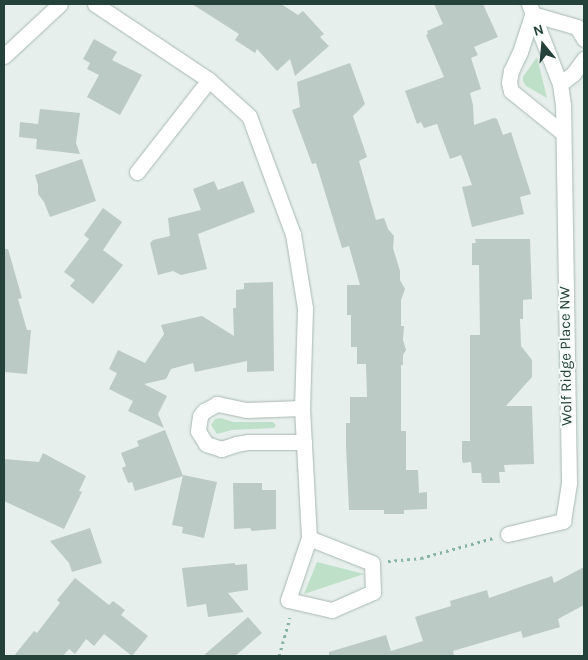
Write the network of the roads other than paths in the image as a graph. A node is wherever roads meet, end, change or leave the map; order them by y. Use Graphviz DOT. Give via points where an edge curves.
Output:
graph roads {
  1 [pos="60,4"];
  2 [pos="95,4"];
  3 [pos="530,9"];
  4 [pos="584,38"];
  5 [pos="4,56"];
  6 [pos="584,59"];
  7 [pos="209,80"];
  8 [pos="560,84"];
  9 [pos="563,133"];
  10 [pos="137,172"];
  11 [pos="302,408"];
  12 [pos="304,442"];
  13 [pos="508,534"];
  14 [pos="310,538"];
  1 -- 5 [label="street"];
  2 -- 7 [label="street"];
  3 -- 4 [label="street" via="577,27"];
  3 -- 8 [label="street, Wolf Ridge Place NW"];
  3 -- 9 [label="street" via="509,82 511,92"];
  6 -- 8 [label="street" via="574,74"];
  7 -- 10 [label="street"];
  7 -- 11 [label="street" via="249,116 293,234 305,308"];
  8 -- 9 [label="street, Wolf Ridge Place NW"];
  9 -- 13 [label="street, Wolf Ridge Place NW" via="569,483 563,521"];
  11 -- 12 [label="street"];
  11 -- 12 [label="street" via="246,410 217,404 200,416 198,431 206,444 221,449 249,442"];
  12 -- 14 [label="street"];
  14 -- 14 [label="street" via="288,600 332,610 373,592 372,563"];
}
